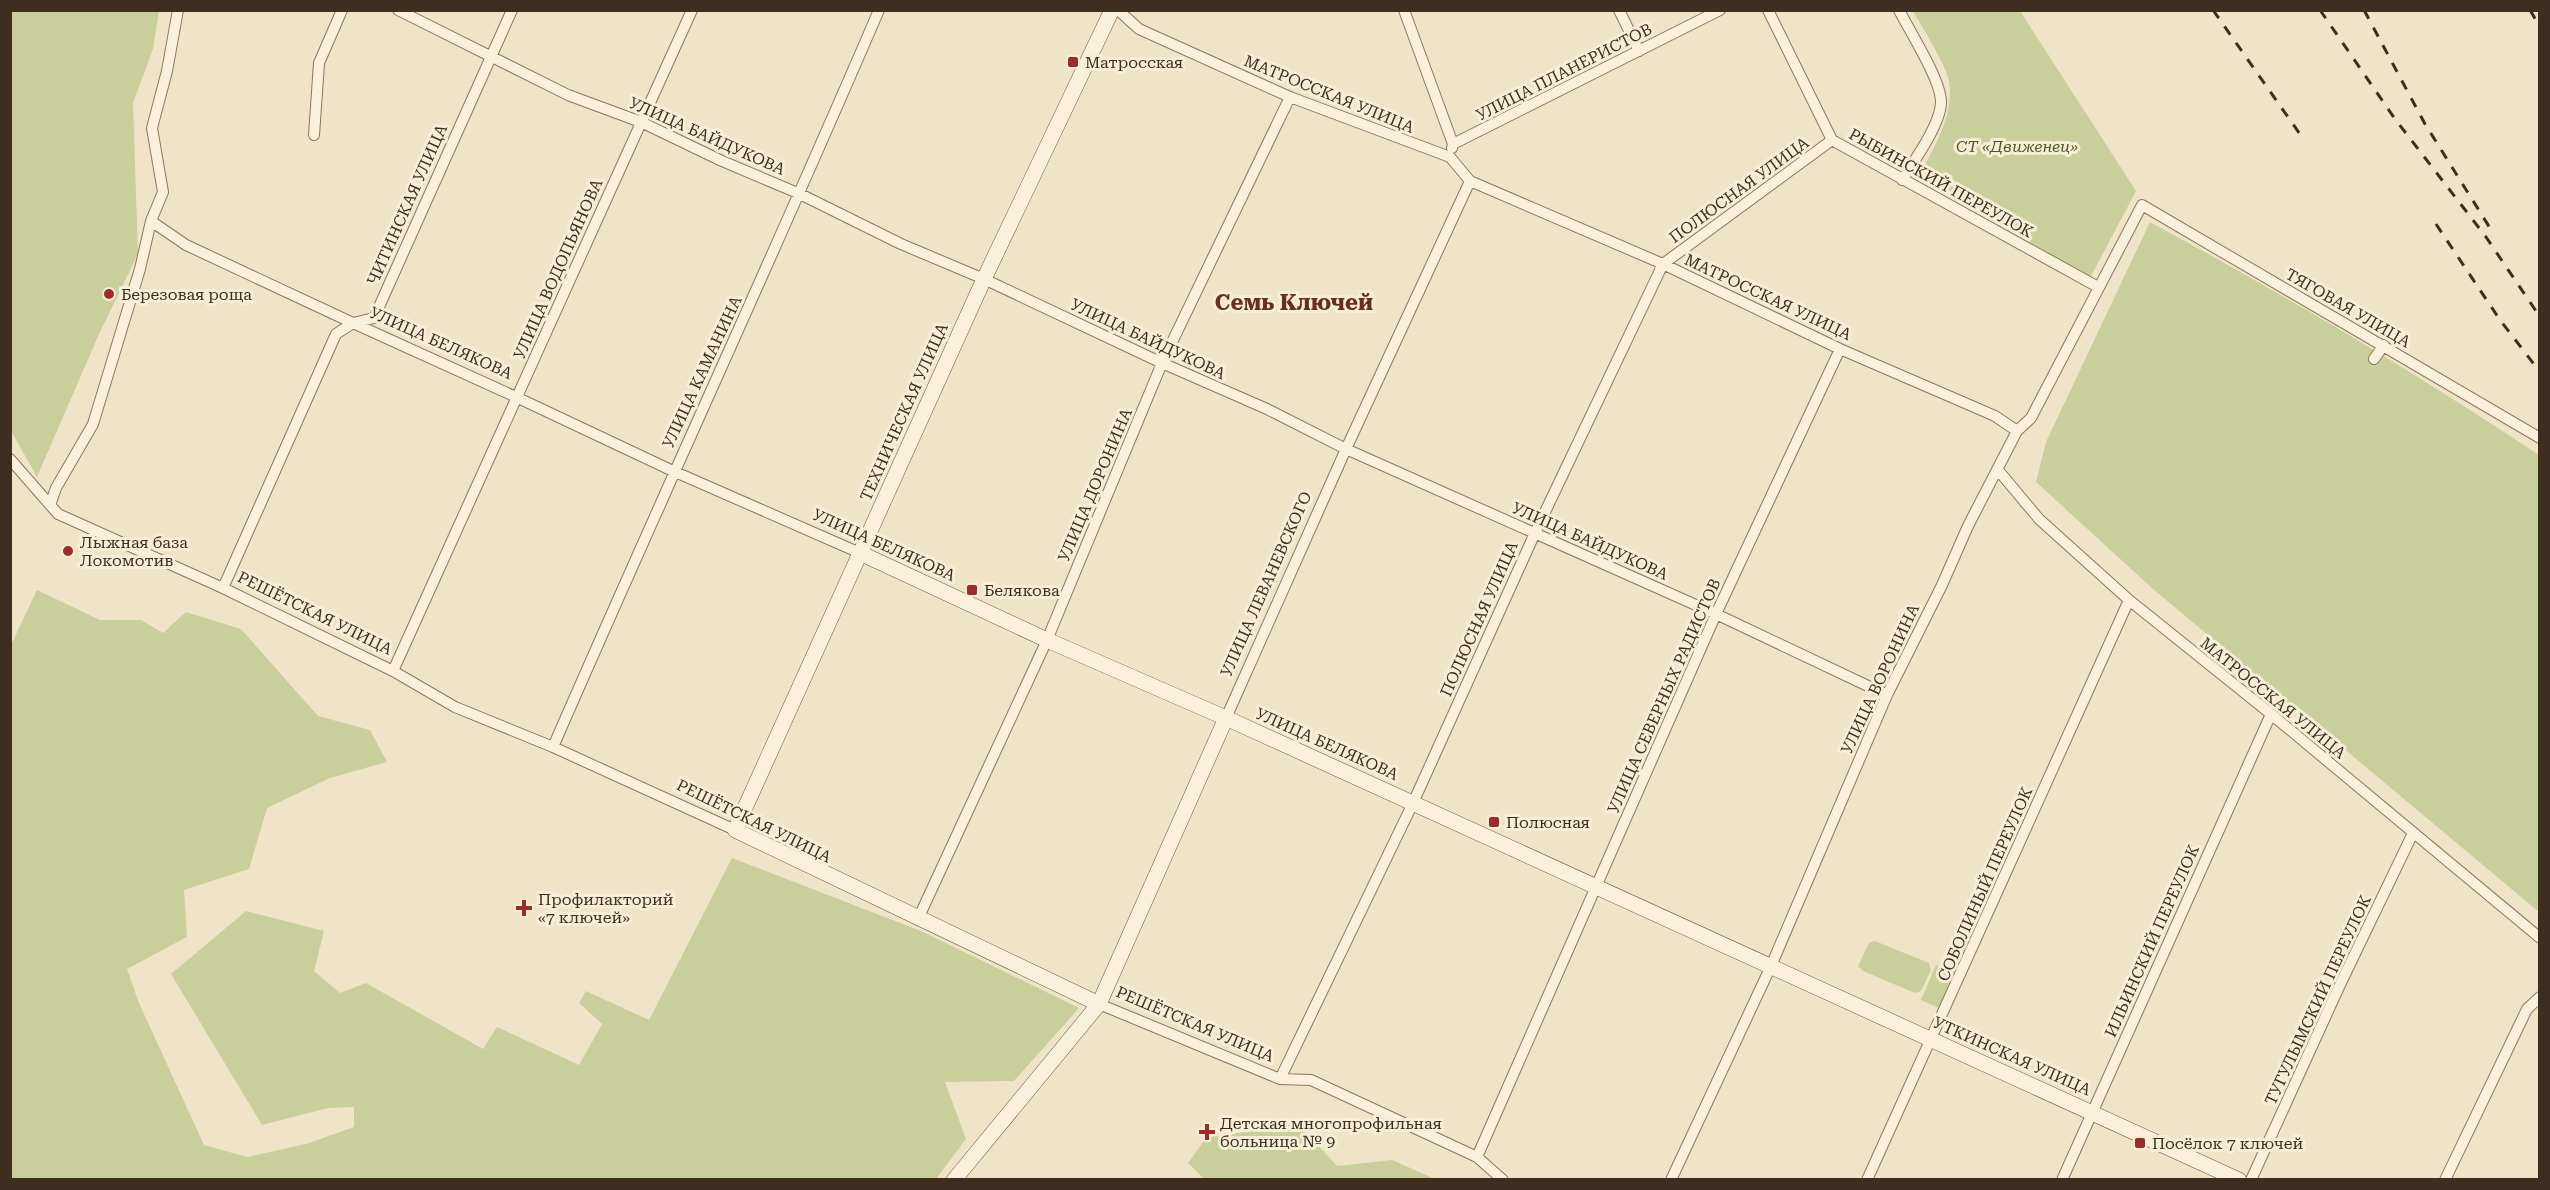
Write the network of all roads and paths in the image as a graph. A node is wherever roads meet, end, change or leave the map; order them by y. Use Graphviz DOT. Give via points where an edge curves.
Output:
graph roads {
  1 [pos="178,10"];
  2 [pos="342,10"];
  3 [pos="398,10"];
  4 [pos="512,10"];
  5 [pos="692,10"];
  6 [pos="879,10"];
  7 [pos="1112,10"];
  8 [pos="1118,10"];
  9 [pos="1404,10"];
  10 [pos="1619,10"];
  11 [pos="1719,10"];
  12 [pos="1768,10"];
  13 [pos="1899,10"];
  14 [pos="1639,51"];
  15 [pos="491,55"];
  16 [pos="1290,97"];
  17 [pos="641,122"];
  18 [pos="314,135"];
  19 [pos="1832,140"];
  20 [pos="1453,144"];
  21 [pos="1450,157"];
  22 [pos="1902,180"];
  23 [pos="1470,181"];
  24 [pos="800,194"];
  25 [pos="2142,205"];
  26 [pos="151,221"];
  27 [pos="1664,264"];
  28 [pos="984,279"];
  29 [pos="2098,287"];
  30 [pos="353,323"];
  31 [pos="2384,345"];
  32 [pos="1840,349"];
  33 [pos="2374,359"];
  34 [pos="1162,363"];
  35 [pos="516,397"];
  36 [pos="2017,431"];
  37 [pos="2540,438"];
  38 [pos="1346,449"];
  39 [pos="10,459"];
  40 [pos="1998,470"];
  41 [pos="673,471"];
  42 [pos="50,506"];
  43 [pos="1535,533"];
  44 [pos="860,553"];
  45 [pos="223,588"];
  46 [pos="2129,600"];
  47 [pos="1716,614"];
  48 [pos="1047,640"];
  49 [pos="393,671"];
  50 [pos="1887,694"];
  51 [pos="2271,714"];
  52 [pos="1226,718"];
  53 [pos="553,747"];
  54 [pos="1413,803"];
  55 [pos="735,830"];
  56 [pos="2413,833"];
  57 [pos="1596,887"];
  58 [pos="918,919"];
  59 [pos="2540,938"];
  60 [pos="1771,966"];
  61 [pos="2540,997"];
  62 [pos="1099,1004"];
  63 [pos="1931,1039"];
  64 [pos="1280,1079"];
  65 [pos="2092,1112"];
  66 [pos="1477,1157"];
  67 [pos="954,1179"];
  68 [pos="1503,1179"];
  69 [pos="1671,1179"];
  70 [pos="1868,1179"];
  71 [pos="2062,1179"];
  72 [pos="2239,1179"];
  73 [pos="2251,1179"];
  74 [pos="2445,1179"];
  1 -- 26 [label="street" via="152,128 163,192"];
  2 -- 18 [label="street" via="319,63"];
  3 -- 15 [label="street, УЛИЦА БАЙДУКОВА"];
  4 -- 15 [label="street, ЧИТИНСКАЯ УЛИЦА"];
  5 -- 17 [label="street, УЛИЦА ВОДОПЬЯНОВА"];
  6 -- 24 [label="street, УЛИЦА КАМАНИНА"];
  7 -- 28 [label="street, ТЕХНИЧЕСКАЯ УЛИЦА"];
  8 -- 16 [label="street, МАТРОССКАЯ УЛИЦА" via="1139,29"];
  9 -- 20 [label="street"];
  10 -- 14 [label="street"];
  11 -- 14 [label="street, УЛИЦА ПЛАНЕРИСТОВ"];
  12 -- 19 [label="street, РЫБИНСКИЙ ПЕРЕУЛОК"];
  13 -- 22 [label="street" via="1938,86 1941,103 1934,125"];
  14 -- 20 [label="street, УЛИЦА ПЛАНЕРИСТОВ"];
  15 -- 17 [label="street, УЛИЦА БАЙДУКОВА" via="568,94"];
  15 -- 30 [label="street, ЧИТИНСКАЯ УЛИЦА" via="374,318"];
  16 -- 21 [label="street, МАТРОССКАЯ УЛИЦА"];
  16 -- 34 [label="street, УЛИЦА ДОРОНИНА"];
  17 -- 24 [label="street, УЛИЦА БАЙДУКОВА"];
  17 -- 35 [label="street, УЛИЦА ВОДОПЬЯНОВА"];
  19 -- 22 [label="street, РЫБИНСКИЙ ПЕРЕУЛОК"];
  19 -- 27 [label="street, ПОЛЮСНАЯ УЛИЦА"];
  20 -- 21 [label="street"];
  21 -- 23 [label="street, МАТРОССКАЯ УЛИЦА"];
  22 -- 29 [label="street, РЫБИНСКИЙ ПЕРЕУЛОК"];
  23 -- 27 [label="street, МАТРОССКАЯ УЛИЦА"];
  23 -- 38 [label="street, УЛИЦА ЛЕВАНЕВСКОГО"];
  24 -- 28 [label="street, УЛИЦА БАЙДУКОВА" via="901,244"];
  24 -- 41 [label="street, УЛИЦА КАМАНИНА"];
  25 -- 29 [label="street, УЛИЦА ВОРОНИНА"];
  25 -- 31 [label="street, ТЯГОВАЯ УЛИЦА"];
  26 -- 30 [label="street, УЛИЦА БЕЛЯКОВА" via="186,245"];
  26 -- 42 [label="street" via="93,424 56,488"];
  27 -- 32 [label="street, МАТРОССКАЯ УЛИЦА"];
  27 -- 43 [label="street, ПОЛЮСНАЯ УЛИЦА"];
  28 -- 34 [label="street, УЛИЦА БАЙДУКОВА"];
  28 -- 44 [label="street, ТЕХНИЧЕСКАЯ УЛИЦА"];
  29 -- 36 [label="street, УЛИЦА ВОРОНИНА" via="2031,418"];
  30 -- 35 [label="street, УЛИЦА БЕЛЯКОВА"];
  30 -- 45 [label="street, ЧИТИНСКАЯ УЛИЦА" via="336,334"];
  31 -- 33 [label="street"];
  31 -- 37 [label="street, ТЯГОВАЯ УЛИЦА"];
  32 -- 36 [label="street, МАТРОССКАЯ УЛИЦА" via="1995,416"];
  32 -- 47 [label="street, УЛИЦА СЕВЕРНЫХ РАДИСТОВ"];
  34 -- 38 [label="street, УЛИЦА БАЙДУКОВА"];
  34 -- 48 [label="street, УЛИЦА ДОРОНИНА"];
  35 -- 41 [label="street, УЛИЦА БЕЛЯКОВА"];
  35 -- 49 [label="street, УЛИЦА ВОДОПЬЯНОВА"];
  36 -- 40 [label="street, УЛИЦА ВОРОНИНА"];
  38 -- 43 [label="street, УЛИЦА БАЙДУКОВА"];
  38 -- 52 [label="street, УЛИЦА ЛЕВАНЕВСКОГО"];
  39 -- 42 [label="street, РЕШЁТСКАЯ УЛИЦА"];
  40 -- 46 [label="street, МАТРОССКАЯ УЛИЦА" via="2039,519"];
  40 -- 50 [label="street, УЛИЦА ВОРОНИНА"];
  41 -- 44 [label="street, УЛИЦА БЕЛЯКОВА"];
  41 -- 53 [label="street, УЛИЦА КАМАНИНА"];
  42 -- 45 [label="street, РЕШЁТСКАЯ УЛИЦА" via="58,514"];
  43 -- 47 [label="street, УЛИЦА БАЙДУКОВА"];
  43 -- 54 [label="street, ПОЛЮСНАЯ УЛИЦА"];
  44 -- 48 [label="street, УЛИЦА БЕЛЯКОВА"];
  44 -- 55 [label="street, ТЕХНИЧЕСКАЯ УЛИЦА"];
  45 -- 49 [label="street, РЕШЁТСКАЯ УЛИЦА"];
  46 -- 51 [label="street, МАТРОССКАЯ УЛИЦА"];
  46 -- 63 [label="street, СОБОЛИНЫЙ ПЕРЕУЛОК"];
  47 -- 50 [label="street, УЛИЦА БАЙДУКОВА"];
  47 -- 57 [label="street, УЛИЦА СЕВЕРНЫХ РАДИСТОВ"];
  48 -- 52 [label="street, УЛИЦА БЕЛЯКОВА"];
  48 -- 58 [label="street, УЛИЦА ДОРОНИНА"];
  49 -- 53 [label="street, РЕШЁТСКАЯ УЛИЦА" via="455,707"];
  50 -- 60 [label="street, УЛИЦА ВОРОНИНА"];
  51 -- 56 [label="street, МАТРОССКАЯ УЛИЦА"];
  51 -- 65 [label="street, ИЛЬИНСКИЙ ПЕРЕУЛОК"];
  52 -- 54 [label="street, УЛИЦА БЕЛЯКОВА"];
  52 -- 62 [label="street, УЛИЦА ЛЕВАНЕВСКОГО"];
  53 -- 55 [label="street, РЕШЁТСКАЯ УЛИЦА"];
  54 -- 57 [label="street, УЛИЦА БЕЛЯКОВА"];
  54 -- 64 [label="street, ПОЛЮСНАЯ УЛИЦА"];
  55 -- 58 [label="street, РЕШЁТСКАЯ УЛИЦА"];
  56 -- 59 [label="street, МАТРОССКАЯ УЛИЦА"];
  56 -- 73 [label="street, ТУГУЛЫМСКИЙ ПЕРЕУЛОК"];
  57 -- 60 [label="street, УЛИЦА БЕЛЯКОВА"];
  57 -- 66 [label="street, УЛИЦА СЕВЕРНЫХ РАДИСТОВ"];
  58 -- 62 [label="street, РЕШЁТСКАЯ УЛИЦА"];
  60 -- 63 [label="street, УТКИНСКАЯ УЛИЦА"];
  60 -- 69 [label="street, УЛИЦА ВОРОНИНА"];
  61 -- 74 [label="street" via="2527,1009"];
  62 -- 64 [label="street, РЕШЁТСКАЯ УЛИЦА"];
  62 -- 67 [label="street, УЛИЦА ЛЕВАНЕВСКОГО"];
  63 -- 65 [label="street, УТКИНСКАЯ УЛИЦА"];
  63 -- 70 [label="street, СОБОЛИНЫЙ ПЕРЕУЛОК"];
  64 -- 66 [label="street, РЕШЁТСКАЯ УЛИЦА" via="1311,1080"];
  65 -- 71 [label="street, ИЛЬИНСКИЙ ПЕРЕУЛОК"];
  65 -- 72 [label="street, УТКИНСКАЯ УЛИЦА"];
  66 -- 68 [label="street, РЕШЁТСКАЯ УЛИЦА"];
}
